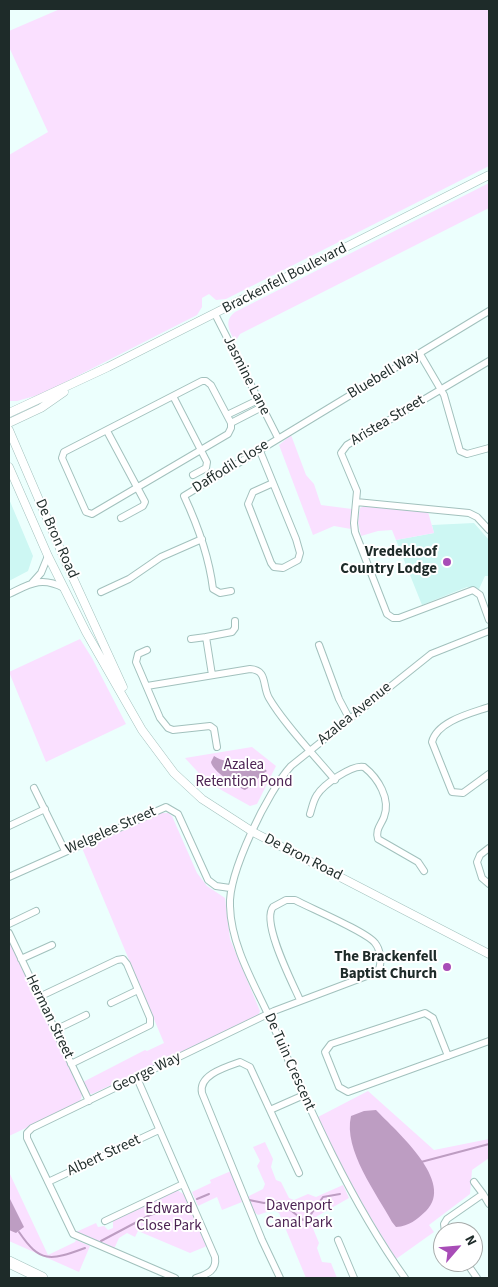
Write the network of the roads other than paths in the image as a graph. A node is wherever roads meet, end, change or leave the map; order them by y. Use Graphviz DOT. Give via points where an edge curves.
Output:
graph roads {
  1 [pos="489,175"];
  2 [pos="489,311"];
  3 [pos="215,314"];
  4 [pos="420,354"];
  5 [pos="489,361"];
  6 [pos="80,381"];
  7 [pos="441,390"];
  8 [pos="173,396"];
  9 [pos="258,400"];
  10 [pos="262,407"];
  11 [pos="9,413"];
  12 [pos="227,415"];
  13 [pos="9,423"];
  14 [pos="231,423"];
  15 [pos="9,430"];
  16 [pos="107,430"];
  17 [pos="278,438"];
  18 [pos="489,448"];
  19 [pos="201,450"];
  20 [pos="260,450"];
  21 [pos="9,467"];
  22 [pos="193,475"];
  23 [pos="273,482"];
  24 [pos="137,486"];
  25 [pos="356,502"];
  26 [pos="121,518"];
  27 [pos="489,530"];
  28 [pos="202,539"];
  29 [pos="48,556"];
  30 [pos="32,583"];
  31 [pos="64,588"];
  32 [pos="231,591"];
  33 [pos="101,592"];
  34 [pos="9,594"];
  35 [pos="489,620"];
  36 [pos="235,621"];
  37 [pos="489,631"];
  38 [pos="206,637"];
  39 [pos="191,639"];
  40 [pos="319,645"];
  41 [pos="147,650"];
  42 [pos="212,675"];
  43 [pos="146,686"];
  44 [pos="489,707"];
  45 [pos="349,718"];
  46 [pos="142,730"];
  47 [pos="217,747"];
  48 [pos="310,750"];
  49 [pos="489,774"];
  50 [pos="335,780"];
  51 [pos="34,788"];
  52 [pos="45,809"];
  53 [pos="310,814"];
  54 [pos="9,826"];
  55 [pos="253,832"];
  56 [pos="489,848"];
  57 [pos="65,852"];
  58 [pos="424,871"];
  59 [pos="9,877"];
  60 [pos="489,884"];
  61 [pos="230,888"];
  62 [pos="36,910"];
  63 [pos="9,924"];
  64 [pos="9,933"];
  65 [pos="52,945"];
  66 [pos="489,954"];
  67 [pos="21,959"];
  68 [pos="138,990"];
  69 [pos="39,997"];
  70 [pos="300,1000"];
  71 [pos="111,1003"];
  72 [pos="268,1015"];
  73 [pos="86,1016"];
  74 [pos="55,1030"];
  75 [pos="489,1041"];
  76 [pos="448,1056"];
  77 [pos="71,1064"];
  78 [pos="136,1078"];
  79 [pos="304,1095"];
  80 [pos="89,1101"];
  81 [pos="270,1110"];
  82 [pos="159,1130"];
  83 [pos="299,1173"];
  84 [pos="48,1182"];
  85 [pos="474,1182"];
  86 [pos="183,1184"];
  87 [pos="482,1194"];
  88 [pos="489,1204"];
  89 [pos="105,1221"];
  90 [pos="445,1222"];
  91 [pos="338,1240"];
  92 [pos="9,1262"];
  93 [pos="204,1277"];
  94 [pos="41,1278"];
  95 [pos="175,1278"];
  96 [pos="196,1278"];
  97 [pos="280,1278"];
  98 [pos="354,1278"];
  99 [pos="405,1278"];
  1 -- 3 [label="street, Brackenfell Boulevard"];
  2 -- 4 [label="street, Bluebell Way"];
  3 -- 6 [label="street, Brackenfell Boulevard"];
  3 -- 9 [label="street, Jasmine Lane"];
  4 -- 7 [label="street"];
  4 -- 17 [label="street, Bluebell Way"];
  5 -- 7 [label="street, Aristea Street"];
  6 -- 11 [label="street, Brackenfell Boulevard"];
  6 -- 13 [label="street, Brackenfell Boulevard" via="41,408"];
  7 -- 18 [label="street" via="460,451 467,454"];
  7 -- 25 [label="street, Aristea Street" via="343,448 341,457 355,484"];
  8 -- 12 [label="street" via="206,381"];
  8 -- 16 [label="street"];
  8 -- 19 [label="street"];
  9 -- 10 [label="street, Jasmine Lane"];
  9 -- 12 [label="street"];
  10 -- 14 [label="street"];
  10 -- 17 [label="street, Jasmine Lane"];
  12 -- 14 [label="street"];
  14 -- 19 [label="street" via="228,434"];
  15 -- 46 [label="street, De Bron Road"];
  16 -- 24 [label="street"];
  16 -- 24 [label="street" via="62,455 86,512 92,514"];
  17 -- 20 [label="street, Daffodil Close"];
  19 -- 22 [label="street" via="208,465"];
  19 -- 24 [label="street"];
  20 -- 23 [label="street"];
  20 -- 28 [label="street, Daffodil Close" via="184,496"];
  21 -- 29 [label="street, De Bron Road"];
  23 -- 23 [label="street" via="300,553 298,560 283,568 274,567 271,563 248,504 253,492"];
  24 -- 26 [label="street" via="144,504"];
  25 -- 27 [label="street" via="469,513"];
  25 -- 35 [label="street, Aristea Street" via="356,532 388,616 398,618 473,590 480,595"];
  28 -- 32 [label="street" via="213,589"];
  28 -- 33 [label="street" via="161,557"];
  29 -- 30 [label="street" via="41,573"];
  29 -- 31 [label="street, De Bron Road"];
  30 -- 31 [label="street" via="45,581"];
  30 -- 34 [label="street"];
  31 -- 46 [label="street, De Bron Road"];
  36 -- 38 [label="street" via="232,632"];
  37 -- 45 [label="street, Azalea Avenue" via="431,654"];
  38 -- 39 [label="street"];
  38 -- 42 [label="street"];
  40 -- 45 [label="street"];
  41 -- 43 [label="street" via="138,654 136,659"];
  42 -- 43 [label="street"];
  42 -- 48 [label="street" via="250,669 259,671 269,698"];
  43 -- 47 [label="street" via="168,728 210,726 214,729"];
  44 -- 49 [label="street" via="452,722 434,735 432,742 452,792 462,792"];
  45 -- 48 [label="street, Azalea Avenue"];
  46 -- 55 [label="street, De Bron Road" via="190,789"];
  48 -- 50 [label="street"];
  48 -- 55 [label="street, Azalea Avenue" via="276,783"];
  50 -- 53 [label="street" via="317,794"];
  50 -- 58 [label="street" via="355,766 368,771 386,800 384,817 376,832 378,839 418,862"];
  51 -- 52 [label="street"];
  52 -- 54 [label="street"];
  52 -- 57 [label="street"];
  55 -- 61 [label="street, De Tuin Crescent"];
  55 -- 66 [label="street, De Bron Road"];
  56 -- 60 [label="street" via="477,862 482,878"];
  57 -- 59 [label="street, Welgelee Street"];
  57 -- 61 [label="street, Welgelee Street" via="160,809 169,808 178,814 208,880 216,886"];
  61 -- 72 [label="street, De Tuin Crescent" via="234,937"];
  62 -- 63 [label="street"];
  64 -- 67 [label="street, Herman Street"];
  65 -- 67 [label="street"];
  67 -- 69 [label="street, Herman Street"];
  68 -- 69 [label="street" via="126,962 119,959"];
  68 -- 71 [label="street"];
  68 -- 77 [label="street" via="151,1020 148,1027"];
  69 -- 74 [label="street, Herman Street"];
  70 -- 70 [label="street, George Way" via="276,946 269,917 273,907 288,899 358,930 376,943 381,960 375,973"];
  70 -- 72 [label="street, George Way"];
  72 -- 78 [label="street, George Way"];
  72 -- 79 [label="street, De Tuin Crescent"];
  73 -- 74 [label="street"];
  74 -- 77 [label="street, Herman Street"];
  75 -- 76 [label="street"];
  76 -- 76 [label="street" via="346,1092 339,1087 325,1052 331,1044 421,1013 433,1018"];
  77 -- 80 [label="street, Herman Street"];
  78 -- 80 [label="street, George Way"];
  78 -- 82 [label="street"];
  79 -- 81 [label="street"];
  79 -- 99 [label="street, De Tuin Crescent" via="351,1192"];
  80 -- 84 [label="street, George Way" via="27,1133"];
  81 -- 83 [label="street"];
  81 -- 97 [label="street" via="252,1069 246,1063 237,1063 207,1077 202,1083 202,1093"];
  82 -- 84 [label="street, Albert Street"];
  82 -- 86 [label="street"];
  84 -- 95 [label="street" via="70,1230 76,1236"];
  85 -- 87 [label="street"];
  86 -- 89 [label="street"];
  86 -- 93 [label="street" via="216,1257 214,1268"];
  87 -- 88 [label="street"];
  87 -- 90 [label="street"];
  91 -- 98 [label="street"];
  92 -- 94 [label="highway"];
  93 -- 96 [label="street"];
}
